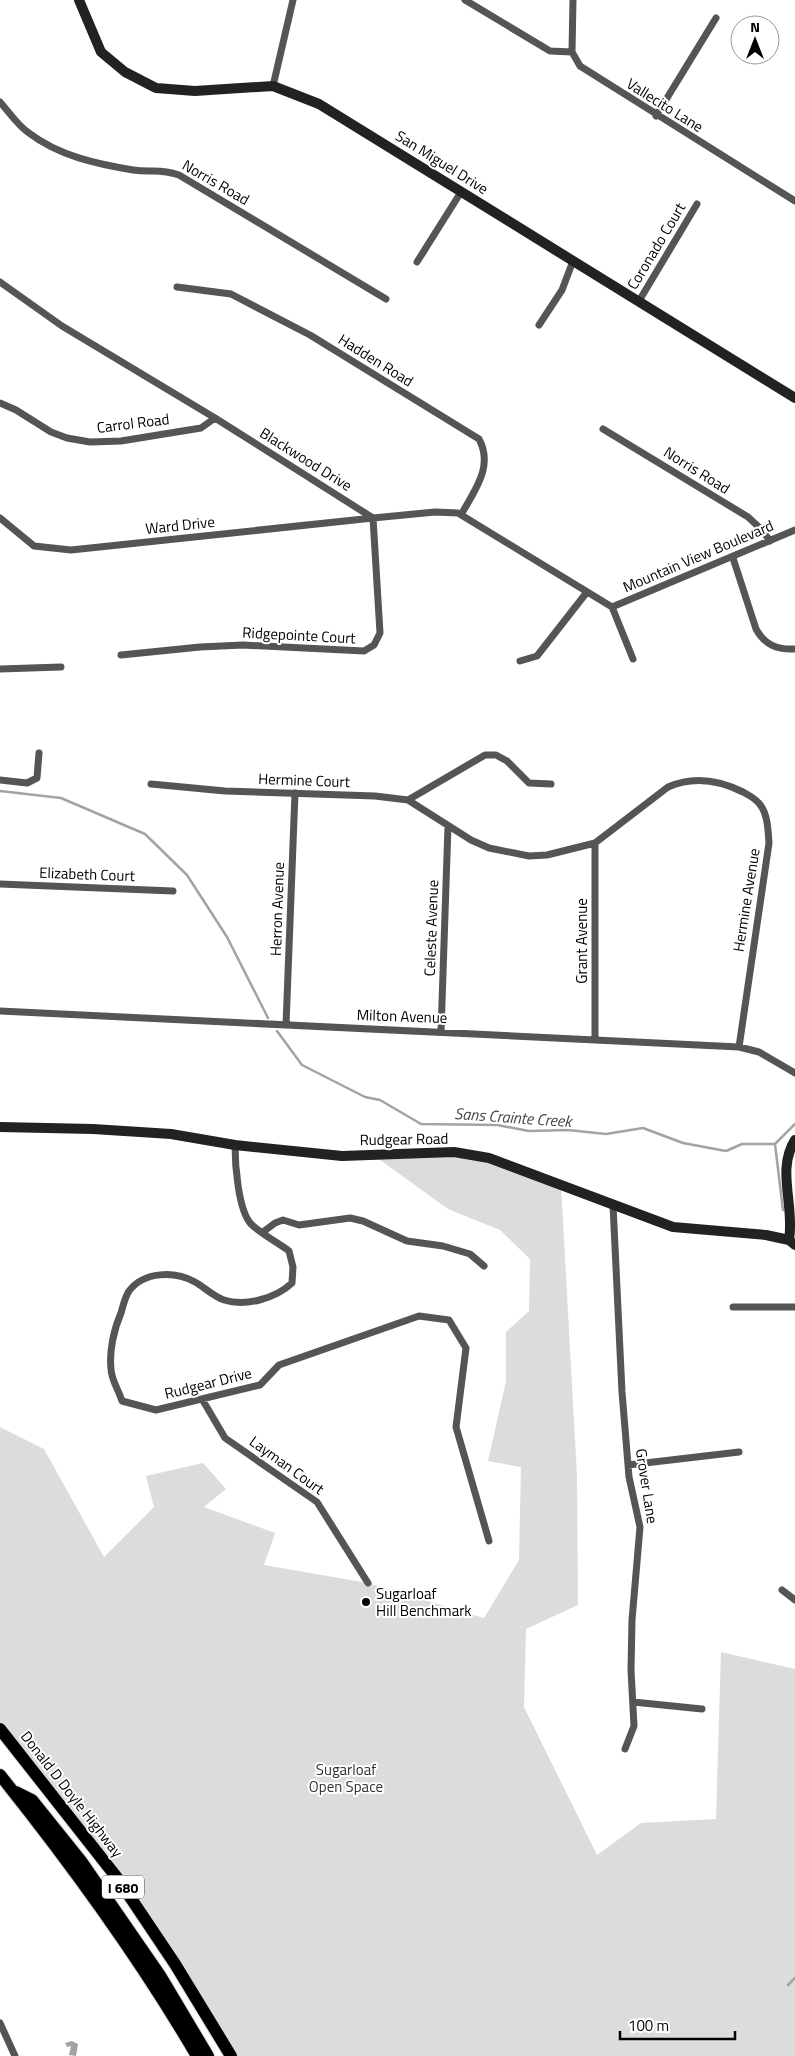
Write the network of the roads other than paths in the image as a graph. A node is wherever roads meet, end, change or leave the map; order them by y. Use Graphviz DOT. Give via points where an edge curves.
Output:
graph roads {
  1 [pos="80,0"];
  2 [pos="293,0"];
  3 [pos="465,0"];
  4 [pos="573,0"];
  5 [pos="716,18"];
  6 [pos="572,52"];
  7 [pos="273,86"];
  8 [pos="0,102"];
  9 [pos="656,116"];
  10 [pos="461,192"];
  11 [pos="795,201"];
  12 [pos="696,204"];
  13 [pos="573,261"];
  14 [pos="418,262"];
  15 [pos="0,282"];
  16 [pos="177,287"];
  17 [pos="386,299"];
  18 [pos="639,301"];
  19 [pos="539,325"];
  20 [pos="795,398"];
  21 [pos="0,403"];
  22 [pos="215,418"];
  23 [pos="603,429"];
  24 [pos="461,515"];
  25 [pos="0,518"];
  26 [pos="373,518"];
  27 [pos="795,530"];
  28 [pos="770,541"];
  29 [pos="733,558"];
  30 [pos="587,592"];
  31 [pos="612,607"];
  32 [pos="795,649"];
  33 [pos="122,655"];
  34 [pos="633,659"];
  35 [pos="520,661"];
  36 [pos="61,667"];
  37 [pos="0,669"];
  38 [pos="39,753"];
  39 [pos="0,780"];
  40 [pos="151,784"];
  41 [pos="551,784"];
  42 [pos="295,794"];
  43 [pos="408,800"];
  44 [pos="448,826"];
  45 [pos="595,843"];
  46 [pos="0,884"];
  47 [pos="173,891"];
  48 [pos="0,1011"];
  49 [pos="286,1025"];
  50 [pos="441,1032"];
  51 [pos="595,1040"];
  52 [pos="739,1047"];
  53 [pos="795,1074"];
  54 [pos="0,1127"];
  55 [pos="795,1140"];
  56 [pos="235,1145"];
  57 [pos="613,1205"];
  58 [pos="263,1232"];
  59 [pos="793,1240"];
  60 [pos="484,1266"];
  61 [pos="733,1307"];
  62 [pos="795,1307"];
  63 [pos="202,1399"];
  64 [pos="739,1452"];
  65 [pos="628,1465"];
  66 [pos="489,1541"];
  67 [pos="368,1583"];
  68 [pos="782,1590"];
  69 [pos="795,1600"];
  70 [pos="633,1702"];
  71 [pos="702,1709"];
  72 [pos="0,1729"];
  73 [pos="625,1749"];
  74 [pos="0,1775"];
  75 [pos="12,1790"];
  76 [pos="0,2023"];
  77 [pos="15,2056"];
  78 [pos="197,2056"];
  79 [pos="208,2056"];
  80 [pos="231,2056"];
  1 -- 7 [label="street, San Miguel Drive" via="101,52 125,72 156,88 195,90"];
  2 -- 7 [label="street"];
  3 -- 6 [label="street" via="550,51"];
  4 -- 6 [label="street"];
  5 -- 9 [label="street"];
  6 -- 9 [label="street, Vallecito Lane" via="580,66"];
  7 -- 10 [label="street, San Miguel Drive" via="319,104"];
  8 -- 17 [label="street, Norris Road" via="28,133 62,152 100,165 138,171 163,170 179,175"];
  9 -- 11 [label="street, Vallecito Lane"];
  10 -- 13 [label="street, San Miguel Drive"];
  10 -- 14 [label="street"];
  12 -- 18 [label="street, Coronado Court"];
  13 -- 18 [label="street, San Miguel Drive"];
  13 -- 19 [label="street" via="562,290"];
  15 -- 22 [label="street, Blackwood Drive" via="62,326"];
  16 -- 24 [label="street, Hadden Road" via="231,294 310,335 479,440 484,454 484,472"];
  18 -- 20 [label="street, San Miguel Drive"];
  21 -- 22 [label="street, Carrol Road" via="51,432 90,442 121,441 201,428"];
  22 -- 26 [label="street, Blackwood Drive"];
  23 -- 28 [label="street, Norris Road" via="748,518"];
  24 -- 26 [label="street" via="447,512"];
  24 -- 30 [label="street"];
  25 -- 26 [label="street, Ward Drive" via="34,546 71,550"];
  26 -- 33 [label="street, Ridgepointe Court" via="380,633 374,645 364,651 243,645"];
  27 -- 28 [label="street, Mountain View Boulevard"];
  28 -- 29 [label="street, Mountain View Boulevard"];
  29 -- 31 [label="street, Mountain View Boulevard"];
  29 -- 32 [label="street" via="762,639 775,648"];
  30 -- 31 [label="street"];
  30 -- 35 [label="street" via="542,650 531,659"];
  31 -- 34 [label="street"];
  36 -- 37 [label="street"];
  38 -- 39 [label="street" via="37,778 27,782"];
  40 -- 42 [label="street, Hermine Court"];
  41 -- 43 [label="street" via="525,781 507,761 496,755 485,755"];
  42 -- 43 [label="street, Hermine Court"];
  42 -- 49 [label="street, Herron Avenue"];
  43 -- 44 [label="street, Hermine Court"];
  44 -- 45 [label="street, Hermine Avenue" via="489,848 515,854 547,855"];
  44 -- 50 [label="street, Celeste Avenue"];
  45 -- 51 [label="street, Grant Avenue"];
  45 -- 52 [label="street, Hermine Avenue" via="678,782 721,783 755,798 760,804 768,831 768,854"];
  46 -- 47 [label="street, Elizabeth Court"];
  48 -- 49 [label="street, Milton Avenue"];
  49 -- 50 [label="street, Milton Avenue"];
  50 -- 51 [label="street, Milton Avenue"];
  51 -- 52 [label="street, Milton Avenue"];
  52 -- 53 [label="street, Milton Avenue" via="759,1052"];
  54 -- 56 [label="street, Rudgear Road" via="171,1134"];
  55 -- 59 [label="street" via="789,1154 788,1182 795,1217"];
  56 -- 57 [label="street, Rudgear Road" via="342,1156 454,1152 489,1158"];
  56 -- 58 [label="street, Rudgear Drive" via="242,1204 250,1223"];
  57 -- 59 [label="street, Rudgear Road" via="673,1226 766,1234"];
  57 -- 65 [label="street, Grover Lane"];
  58 -- 60 [label="street" via="283,1220 299,1225 350,1218 363,1220 407,1240 470,1254"];
  58 -- 63 [label="street, Rudgear Drive" via="289,1250 292,1283 282,1292 259,1300 238,1302 223,1300 176,1274 150,1276 139,1281 129,1292 116,1325 111,1370 122,1401 156,1410"];
  61 -- 62 [label="street"];
  63 -- 66 [label="street, Rudgear Drive" via="260,1385 279,1366 419,1316 449,1320 466,1348 456,1427"];
  63 -- 67 [label="street, Layman Court" via="225,1438 317,1502"];
  64 -- 65 [label="street"];
  65 -- 70 [label="street, Grover Lane" via="640,1527 633,1601"];
  68 -- 69 [label="street"];
  70 -- 71 [label="street"];
  70 -- 73 [label="street, Grover Lane" via="633,1732"];
  72 -- 80 [label="highway, Donald D Doyle Highway / I 680" via="87,1837 138,1907"];
  74 -- 75 [label="highway, I 680"];
  75 -- 78 [label="highway, I 680" via="75,1870"];
  75 -- 79 [label="highway, I 680" via="32,1800 81,1861 161,1977"];
  76 -- 77 [label="street"];
}
